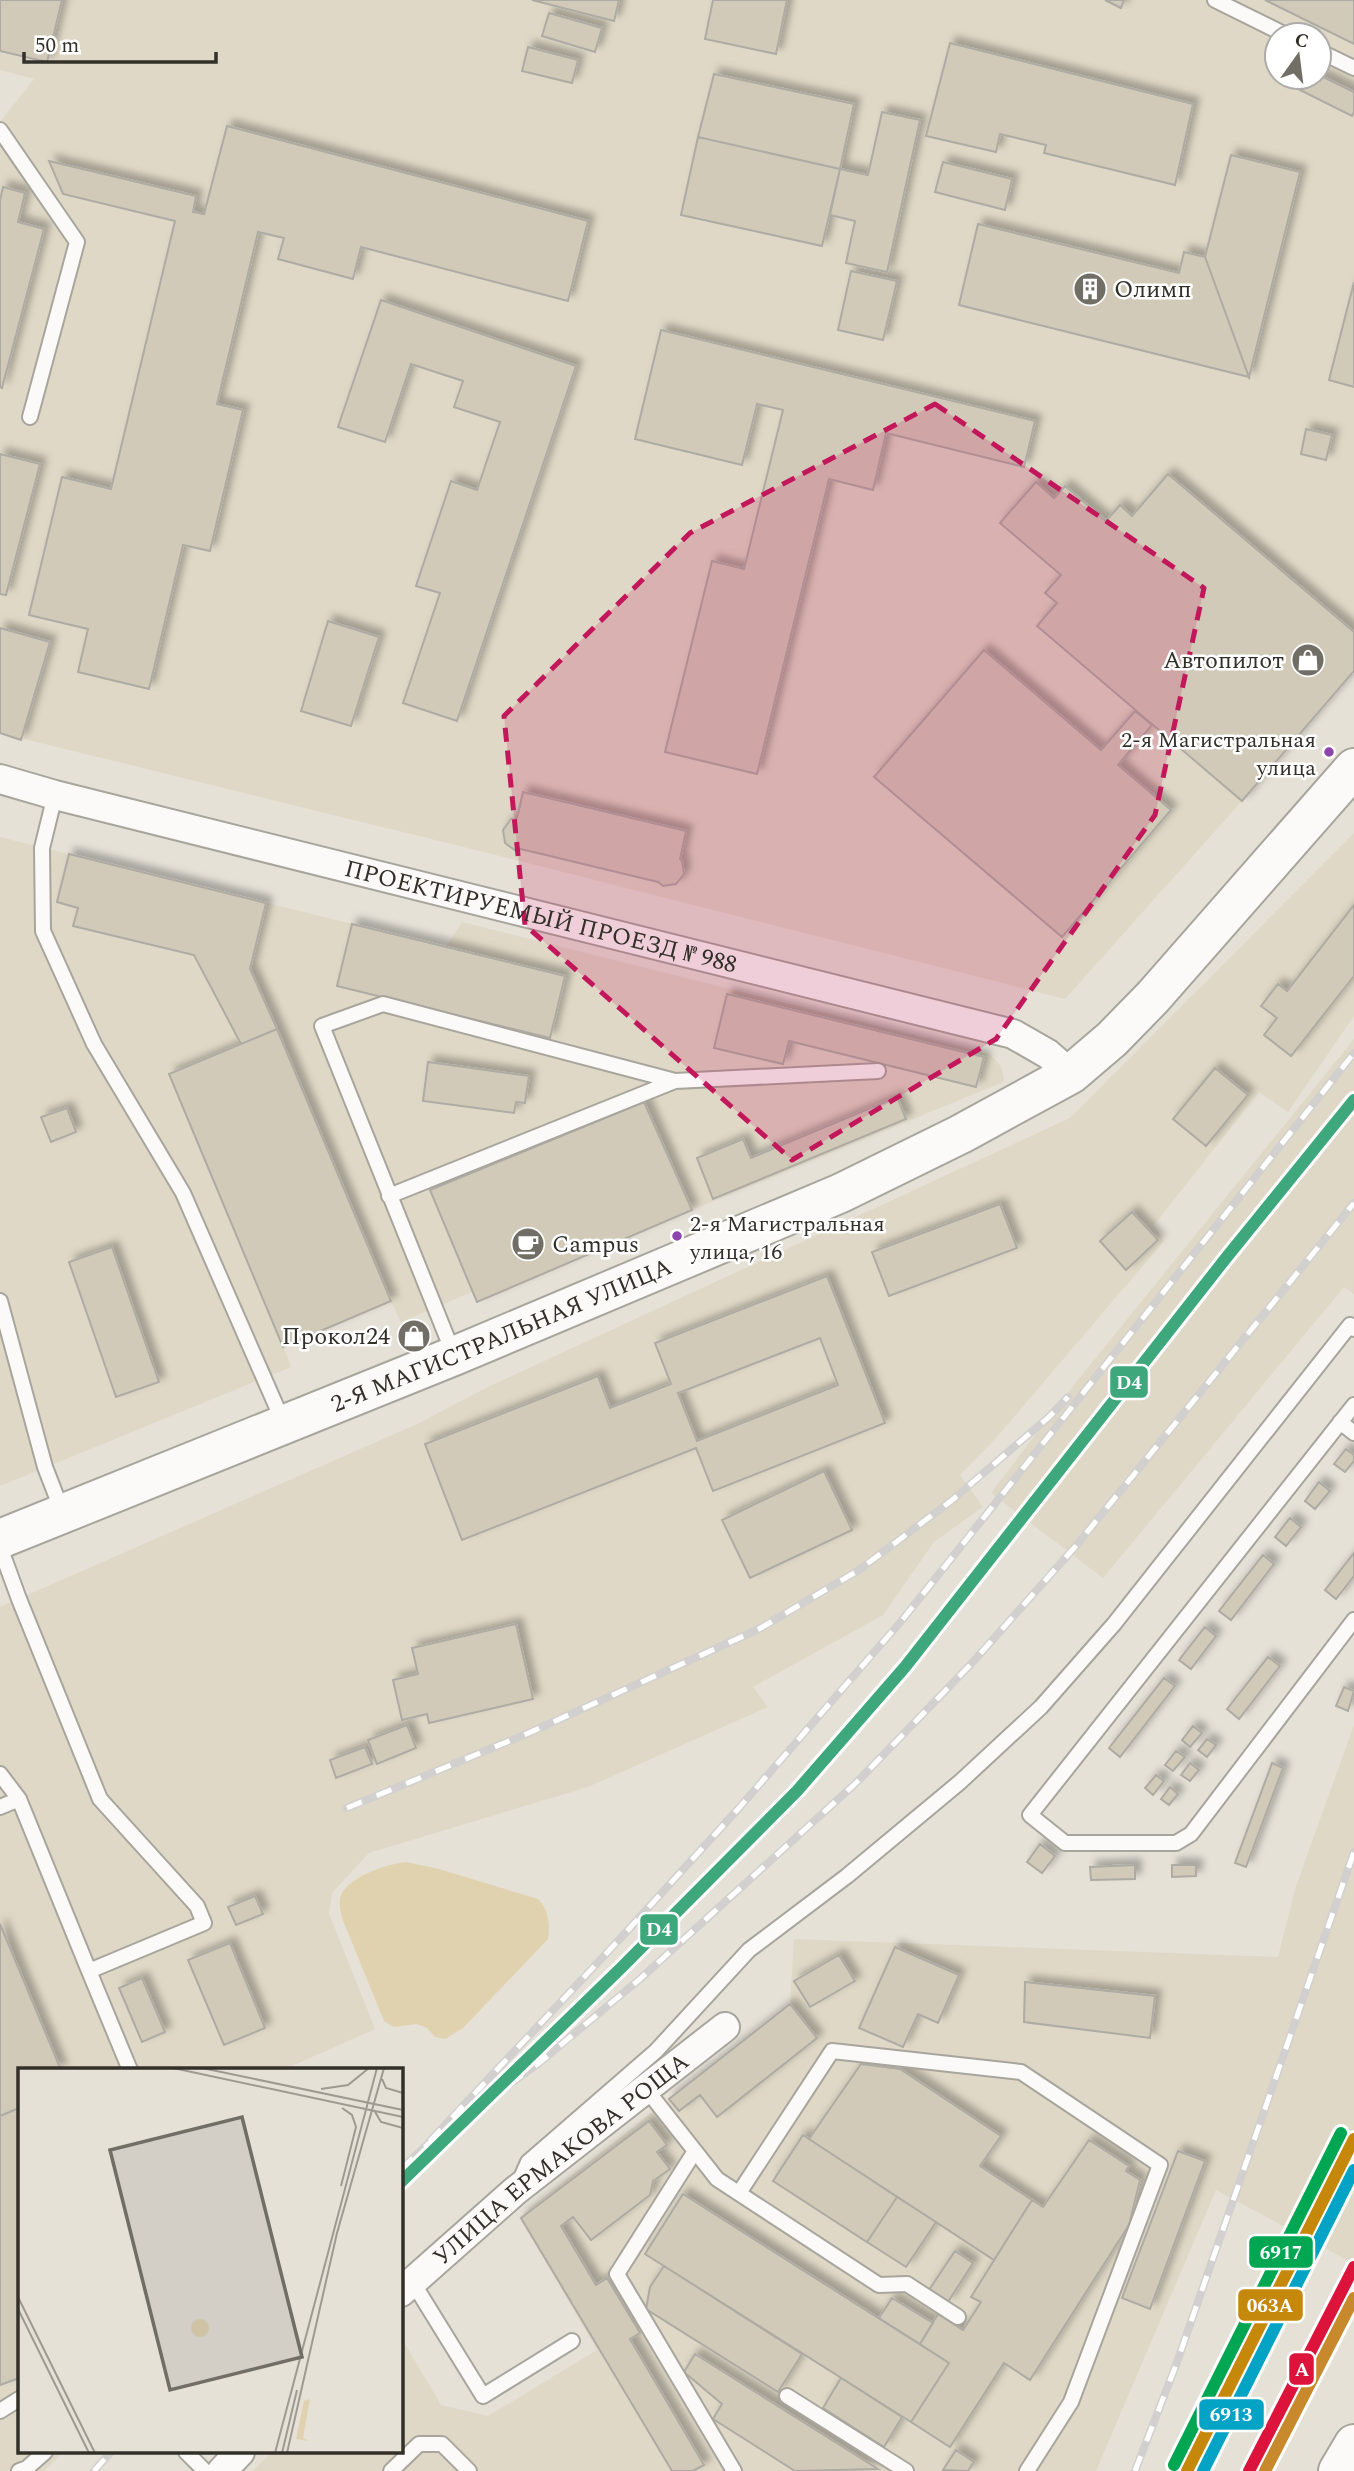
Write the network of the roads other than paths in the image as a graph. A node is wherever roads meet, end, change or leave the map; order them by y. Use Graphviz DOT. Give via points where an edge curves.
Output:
graph roads {
  1 [pos="1215,0"];
  2 [pos="1263,24"];
  3 [pos="1333,58"];
  4 [pos="1354,68"];
  5 [pos="0,131"];
  6 [pos="30,417"];
  7 [pos="1354,768"];
  8 [pos="0,779"];
  9 [pos="55,795"];
  10 [pos="878,1070"];
  11 [pos="1071,1074"];
  12 [pos="675,1081"];
  13 [pos="389,1196"];
  14 [pos="0,1301"];
  15 [pos="1354,1329"];
  16 [pos="454,1356"];
  17 [pos="1354,1405"];
  18 [pos="1340,1422"];
  19 [pos="284,1424"];
  20 [pos="1354,1433"];
  21 [pos="63,1513"];
  22 [pos="0,1539"];
  23 [pos="0,1547"];
  24 [pos="1354,1620"];
  25 [pos="0,1774"];
  26 [pos="19,1799"];
  27 [pos="0,1807"];
  28 [pos="89,1971"];
  29 [pos="725,2027"];
  30 [pos="129,2068"];
  31 [pos="646,2089"];
  32 [pos="695,2151"];
  33 [pos="515,2191"];
  34 [pos="739,2193"];
  35 [pos="406,2287"];
  36 [pos="958,2317"];
  37 [pos="572,2341"];
  38 [pos="787,2396"];
  39 [pos="18,2400"];
  40 [pos="0,2411"];
  41 [pos="1354,2444"];
  42 [pos="43,2454"];
  43 [pos="188,2454"];
  44 [pos="238,2454"];
  45 [pos="19,2471"];
  46 [pos="205,2471"];
  47 [pos="222,2471"];
  48 [pos="391,2471"];
  49 [pos="469,2471"];
  50 [pos="734,2471"];
  51 [pos="906,2471"];
  52 [pos="1027,2471"];
  53 [pos="1338,2471"];
  1 -- 2 [label="lane"];
  3 -- 4 [label="lane"];
  5 -- 6 [label="lane" via="78,242"];
  7 -- 11 [label="street, 2-Я МАГИСТРАЛЬНАЯ УЛИЦА" via="1153,997"];
  8 -- 9 [label="street, ПРОЕКТИРУЕМЫЙ ПРОЕЗД № 988"];
  9 -- 11 [label="street, ПРОЕКТИРУЕМЫЙ ПРОЕЗД № 988" via="1013,1034"];
  9 -- 19 [label="lane" via="42,848 43,931 94,1044 183,1192"];
  10 -- 12 [label="lane"];
  11 -- 16 [label="street, 2-Я МАГИСТРАЛЬНАЯ УЛИЦА" via="841,1193"];
  12 -- 13 [label="lane"];
  12 -- 13 [label="lane" via="383,1004 322,1026"];
  13 -- 16 [label="lane"];
  14 -- 21 [label="lane" via="45,1467"];
  15 -- 33 [label="lane" via="1350,1325 1114,1624 1041,1707 858,1867 749,1950 656,2051 528,2162"];
  16 -- 19 [label="street, 2-Я МАГИСТРАЛЬНАЯ УЛИЦА"];
  17 -- 18 [label="lane"];
  18 -- 20 [label="lane"];
  18 -- 24 [label="lane" via="1030,1815 1065,1843 1176,1843 1191,1834"];
  19 -- 21 [label="street, 2-Я МАГИСТРАЛЬНАЯ УЛИЦА"];
  21 -- 22 [label="street, 2-Я МАГИСТРАЛЬНАЯ УЛИЦА"];
  23 -- 28 [label="lane" via="100,1799 197,1906 204,1923"];
  25 -- 26 [label="lane"];
  26 -- 27 [label="lane"];
  26 -- 28 [label="lane"];
  28 -- 30 [label="lane"];
  29 -- 31 [label="street, УЛИЦА ЕРМАКОВА РОЩА"];
  31 -- 32 [label="lane"];
  31 -- 33 [label="street, УЛИЦА ЕРМАКОВА РОЩА"];
  32 -- 34 [label="lane" via="717,2179"];
  32 -- 50 [label="lane" via="617,2274"];
  33 -- 35 [label="street, УЛИЦА ЕРМАКОВА РОЩА"];
  34 -- 36 [label="lane" via="879,2285 907,2284"];
  34 -- 52 [label="lane" via="832,2051 1021,2072 1160,2165 1071,2402"];
  35 -- 37 [label="lane" via="483,2396"];
  38 -- 51 [label="lane"];
  39 -- 40 [label="lane"];
  41 -- 53 [label="street"];
  42 -- 45 [label="lane"];
  43 -- 46 [label="lane"];
  44 -- 47 [label="street"];
  48 -- 49 [label="lane" via="419,2444 442,2444"];
}
